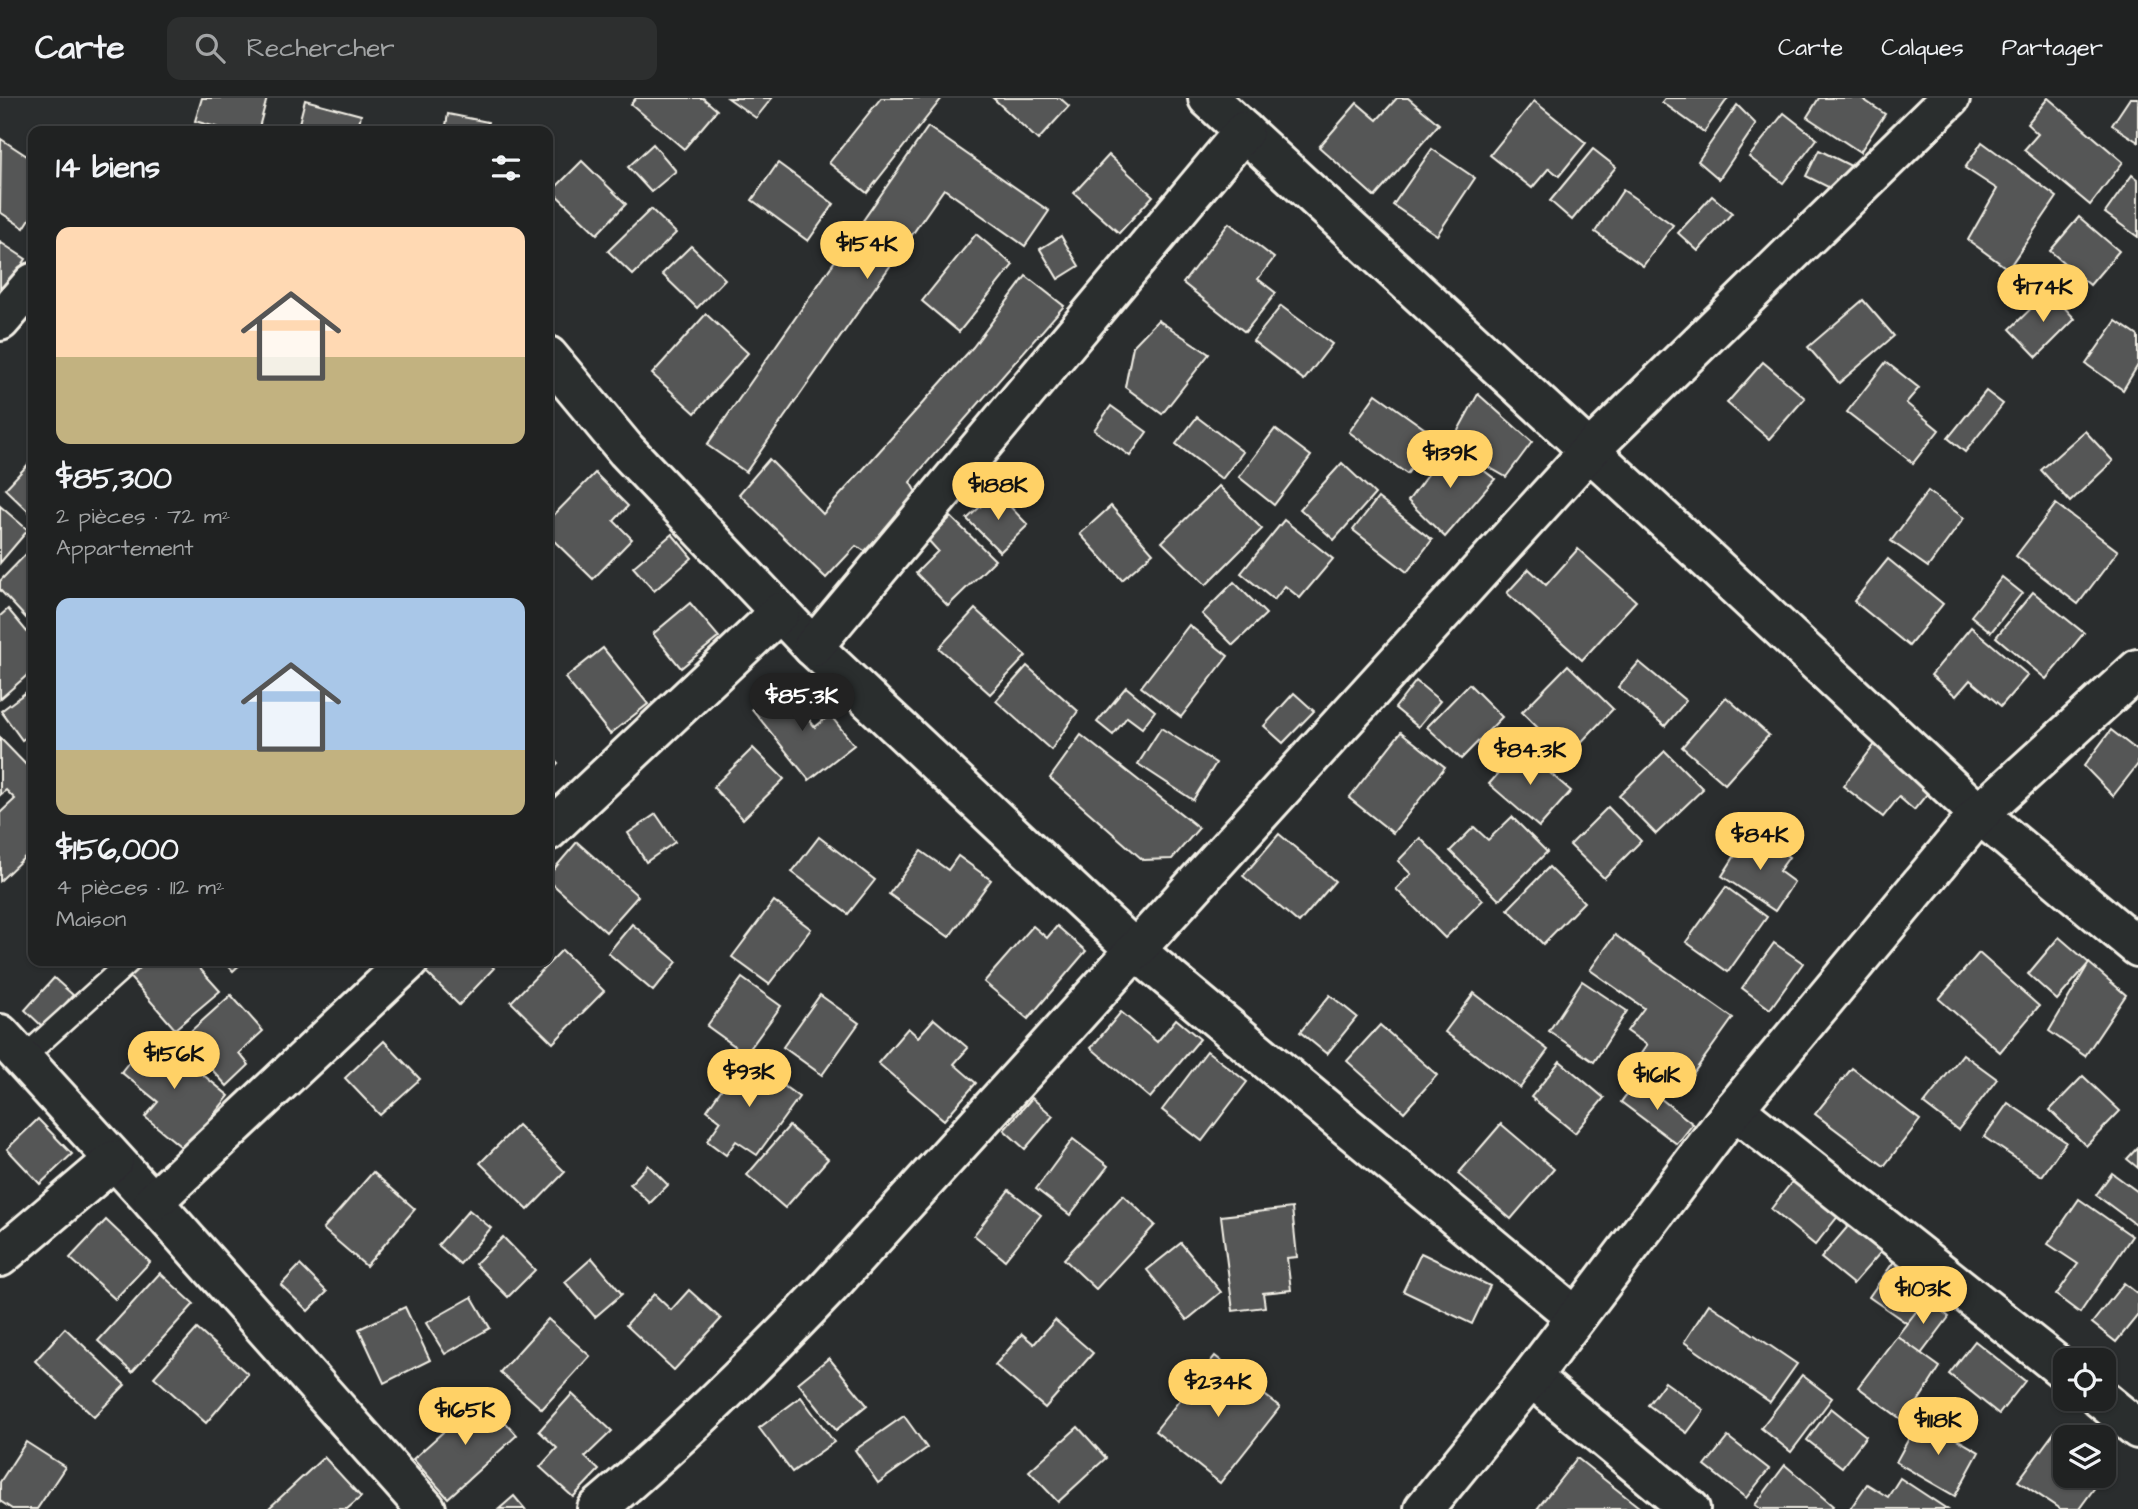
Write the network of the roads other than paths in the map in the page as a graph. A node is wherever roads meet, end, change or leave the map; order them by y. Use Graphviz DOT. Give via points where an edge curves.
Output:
graph roads {
  1 [pos="1208,98"];
  2 [pos="1950,98"];
  3 [pos="1244,131"];
  4 [pos="28,289"];
  5 [pos="0,321"];
  6 [pos="553,362"];
  7 [pos="1589,451"];
  8 [pos="780,612"];
  9 [pos="813,647"];
  10 [pos="2138,669"];
  11 [pos="1979,814"];
  12 [pos="553,826"];
  13 [pos="2138,947"];
  14 [pos="1135,950"];
  15 [pos="123,966"];
  16 [pos="404,966"];
  17 [pos="11,1046"];
  18 [pos="1734,1110"];
  19 [pos="114,1160"];
  20 [pos="153,1202"];
  21 [pos="0,1257"];
  22 [pos="1576,1317"];
  23 [pos="2053,1362"];
  24 [pos="1531,1377"];
  25 [pos="2115,1411"];
  26 [pos="2138,1429"];
  27 [pos="426,1509"];
  28 [pos="597,1509"];
  29 [pos="1423,1509"];
  30 [pos="1690,1509"];
  1 -- 3 [label="street"];
  2 -- 7 [label="street"];
  3 -- 7 [label="street"];
  3 -- 9 [label="street"];
  4 -- 5 [label="street"];
  6 -- 8 [label="street" via="626,450"];
  7 -- 11 [label="street"];
  7 -- 14 [label="street"];
  8 -- 9 [label="street"];
  8 -- 12 [label="street"];
  9 -- 14 [label="street"];
  10 -- 11 [label="street"];
  11 -- 13 [label="street"];
  11 -- 18 [label="street"];
  14 -- 22 [label="street"];
  14 -- 28 [label="street" via="751,1369"];
  15 -- 17 [label="lane"];
  16 -- 20 [label="street"];
  17 -- 19 [label="street"];
  18 -- 22 [label="street"];
  18 -- 23 [label="street"];
  19 -- 20 [label="street"];
  19 -- 21 [label="street"];
  20 -- 27 [label="street"];
  22 -- 24 [label="street"];
  24 -- 29 [label="street"];
  24 -- 30 [label="street"];
  25 -- 26 [label="street"];
}
